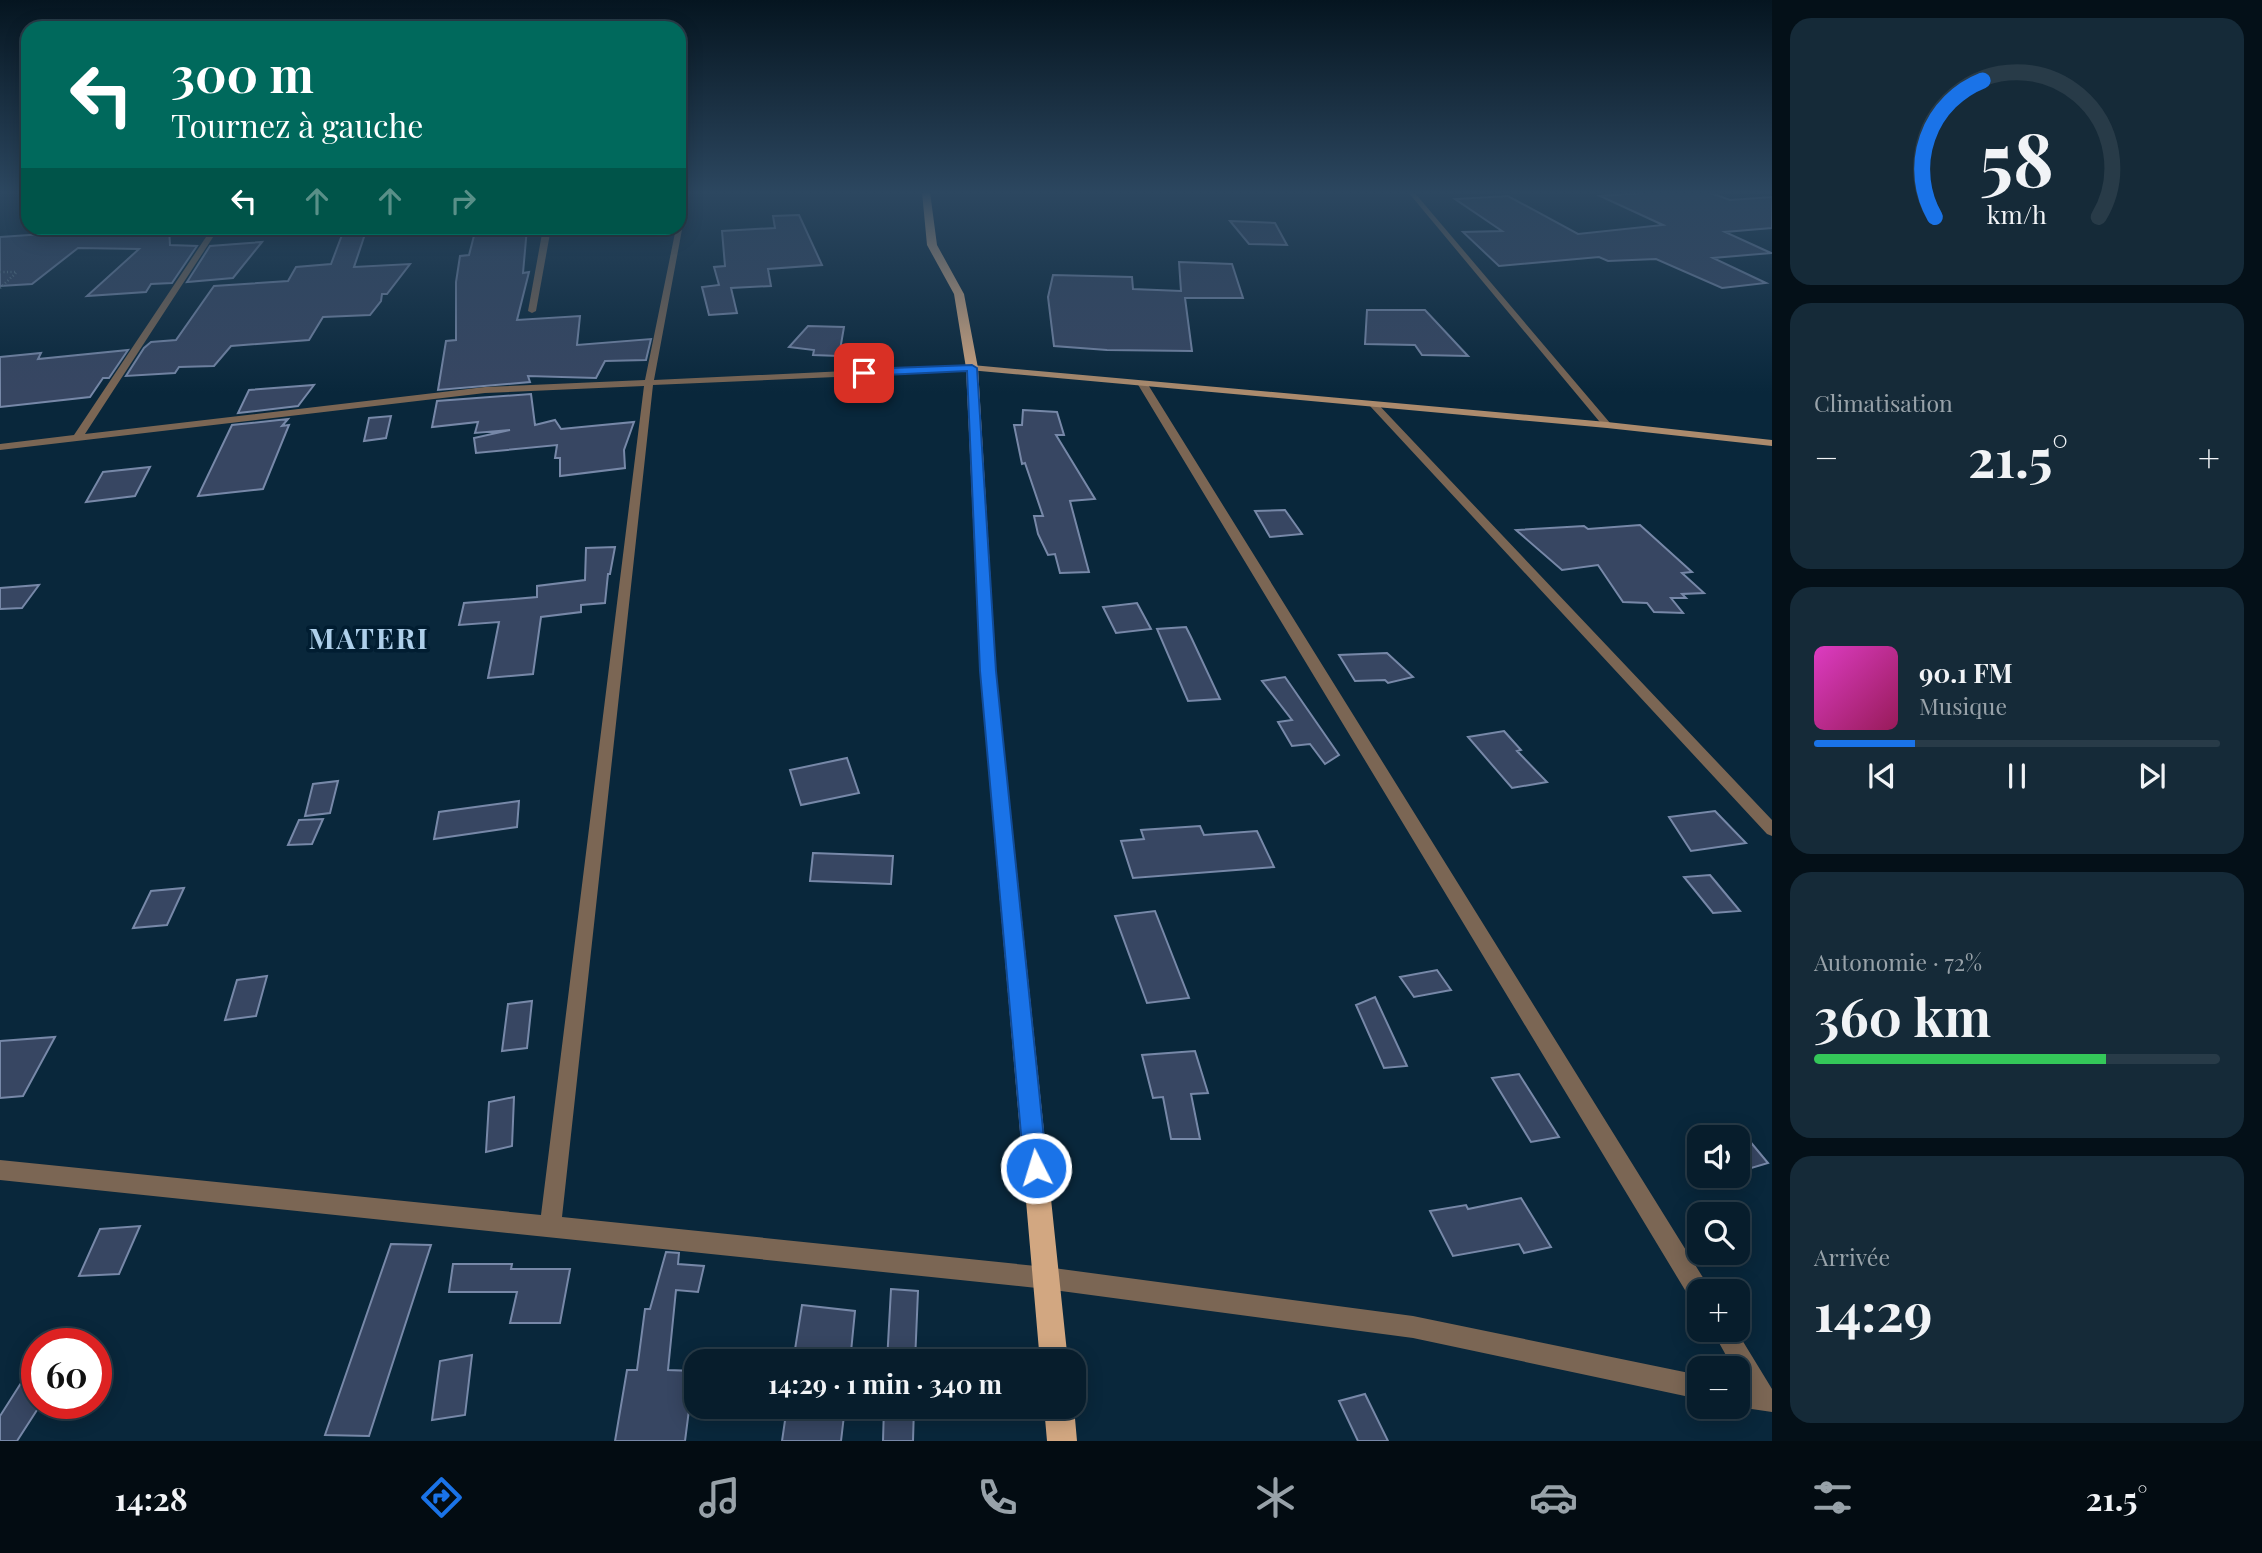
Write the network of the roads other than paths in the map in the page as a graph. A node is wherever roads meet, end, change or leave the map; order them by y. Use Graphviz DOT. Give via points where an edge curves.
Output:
graph roads {
  1 [pos="195,259"];
  2 [pos="541,259"];
  3 [pos="673,259"];
  4 [pos="940,259"];
  5 [pos="1467,259"];
  6 [pos="532,311"];
  7 [pos="972,368"];
  8 [pos="649,382"];
  9 [pos="1142,383"];
  10 [pos="1373,404"];
  11 [pos="1607,425"];
  12 [pos="78,438"];
  13 [pos="1772,443"];
  14 [pos="0,447"];
  15 [pos="1772,830"];
  16 [pos="0,1170"];
  17 [pos="550,1227"];
  18 [pos="1046,1278"];
  19 [pos="1691,1279"];
  20 [pos="1731,1342"];
  21 [pos="1053,1349"];
  22 [pos="1687,1384"];
  23 [pos="1750,1397"];
  24 [pos="1769,1401"];
  25 [pos="1060,1419"];
  26 [pos="1062,1441"];
  1 -- 12 [label="street"];
  2 -- 6 [label="street"];
  3 -- 8 [label="street"];
  4 -- 7 [label="main road" via="959,294"];
  5 -- 11 [label="street"];
  7 -- 8 [label="street"];
  7 -- 9 [label="main road"];
  7 -- 18 [label="main road" via="988,671"];
  8 -- 12 [label="street" via="485,390"];
  8 -- 17 [label="street"];
  9 -- 10 [label="main road"];
  9 -- 19 [label="street"];
  10 -- 11 [label="main road"];
  10 -- 15 [label="street"];
  11 -- 13 [label="main road"];
  12 -- 14 [label="street"];
  16 -- 17 [label="street"];
  17 -- 18 [label="street"];
  18 -- 21 [label="main road"];
  18 -- 22 [label="street" via="1413,1327"];
  20 -- 24 [label="street"];
  23 -- 24 [label="street"];
  25 -- 26 [label="main road"];
}
